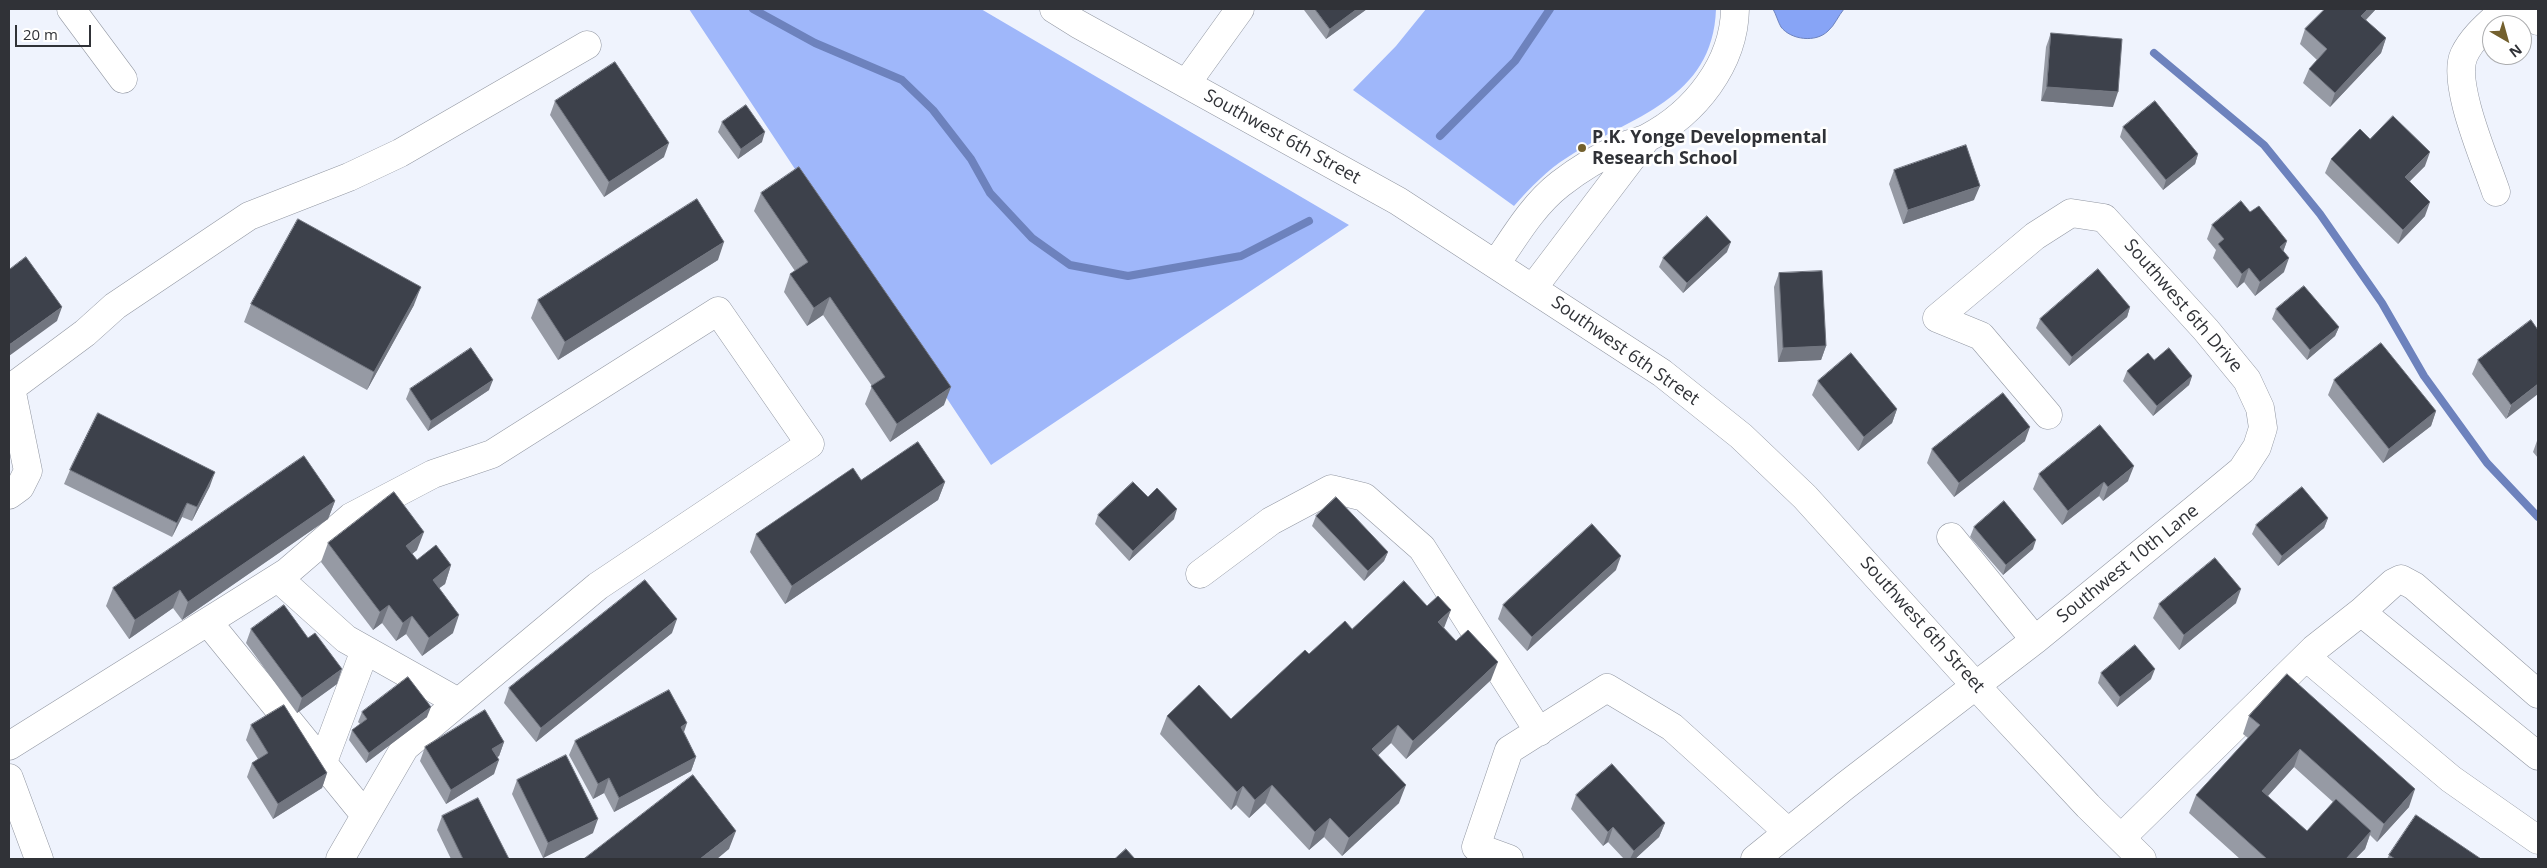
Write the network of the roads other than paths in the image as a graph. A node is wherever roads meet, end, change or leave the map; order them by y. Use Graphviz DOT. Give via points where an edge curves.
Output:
graph roads {
  1 [pos="71,9"];
  2 [pos="1054,9"];
  3 [pos="1240,9"];
  4 [pos="1735,9"];
  5 [pos="2505,9"];
  6 [pos="2527,9"];
  7 [pos="2538,21"];
  8 [pos="587,44"];
  9 [pos="123,79"];
  10 [pos="1186,84"];
  11 [pos="1647,138"];
  12 [pos="2496,192"];
  13 [pos="1496,264"];
  14 [pos="1533,288"];
  15 [pos="10,389"];
  16 [pos="2048,414"];
  17 [pos="2263,428"];
  18 [pos="9,495"];
  19 [pos="1951,536"];
  20 [pos="1200,574"];
  21 [pos="278,578"];
  22 [pos="2361,612"];
  23 [pos="208,622"];
  24 [pos="2035,640"];
  25 [pos="364,650"];
  26 [pos="2306,657"];
  27 [pos="1976,686"];
  28 [pos="2538,694"];
  29 [pos="458,702"];
  30 [pos="1539,732"];
  31 [pos="9,746"];
  32 [pos="2538,756"];
  33 [pos="322,762"];
  34 [pos="9,778"];
  35 [pos="365,815"];
  36 [pos="1788,832"];
  37 [pos="2121,838"];
  38 [pos="2538,840"];
  39 [pos="39,859"];
  40 [pos="340,859"];
  41 [pos="1508,859"];
  42 [pos="1755,859"];
  43 [pos="2142,859"];
  1 -- 9 [label="street"];
  2 -- 10 [label="street, Southwest 6th Street"];
  3 -- 10 [label="street"];
  4 -- 11 [label="street" via="1730,42 1712,80 1678,117"];
  5 -- 12 [label="street" via="2474,38 2463,56 2459,74 2462,93"];
  6 -- 7 [label="street"];
  8 -- 15 [label="street" via="400,153 349,177 249,216 114,306 85,333"];
  10 -- 13 [label="street, Southwest 6th Street" via="1398,201"];
  11 -- 13 [label="street" via="1621,147 1560,184 1532,212"];
  11 -- 14 [label="street"];
  13 -- 14 [label="street, Southwest 6th Street"];
  14 -- 27 [label="street, Southwest 6th Street" via="1662,373 1740,436 1805,497"];
  15 -- 18 [label="street" via="28,471 20,487"];
  16 -- 17 [label="street, Southwest 6th Drive" via="1981,336 1937,318 2035,236 2072,213 2104,218 2206,330 2247,380 2260,408"];
  17 -- 24 [label="street, Southwest 10th Lane" via="2257,447 2242,470"];
  19 -- 24 [label="street"];
  20 -- 30 [label="street" via="1271,521 1331,489 1364,498 1422,548"];
  21 -- 23 [label="street"];
  21 -- 25 [label="street" via="346,639"];
  21 -- 29 [label="street" via="351,517 433,474 492,454 718,311 810,444 598,586"];
  22 -- 26 [label="street"];
  22 -- 28 [label="street" via="2401,579 2414,586"];
  22 -- 32 [label="street"];
  23 -- 31 [label="street"];
  23 -- 33 [label="street"];
  24 -- 27 [label="street, Southwest 10th Lane"];
  25 -- 29 [label="street"];
  25 -- 33 [label="street"];
  26 -- 37 [label="street"];
  26 -- 38 [label="street" via="2451,779"];
  27 -- 36 [label="street, Southwest 10th Lane"];
  27 -- 37 [label="street, Southwest 6th Street"];
  29 -- 35 [label="street" via="405,747"];
  30 -- 36 [label="street" via="1607,688 1672,727"];
  30 -- 41 [label="street" via="1509,750 1476,847"];
  33 -- 35 [label="street"];
  34 -- 39 [label="street"];
  35 -- 40 [label="street"];
  36 -- 42 [label="street, Southwest 10th Lane"];
  37 -- 43 [label="street, Southwest 6th Street"];
}
